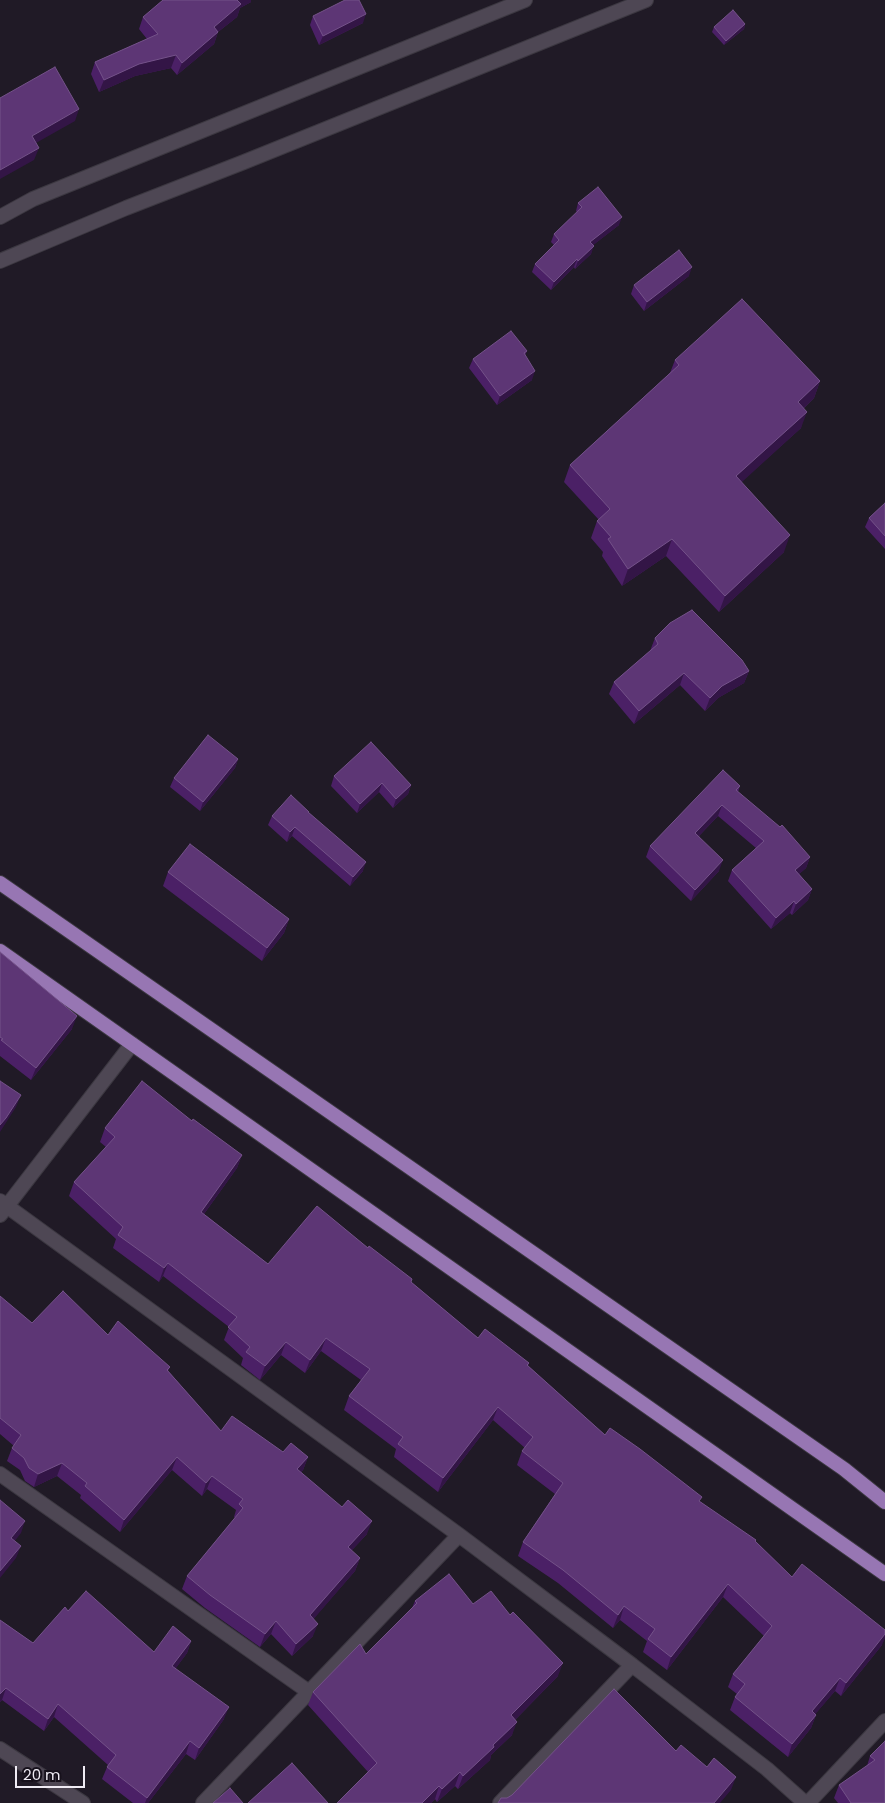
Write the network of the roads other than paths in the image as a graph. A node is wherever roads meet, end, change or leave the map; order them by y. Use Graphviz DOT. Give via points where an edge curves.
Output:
graph roads {
  1 [pos="525,0"];
  2 [pos="646,0"];
  3 [pos="0,216"];
  4 [pos="0,261"];
  5 [pos="0,883"];
  6 [pos="0,951"];
  7 [pos="132,1044"];
  8 [pos="2,1208"];
  9 [pos="0,1474"];
  10 [pos="885,1502"];
  11 [pos="459,1536"];
  12 [pos="885,1574"];
  13 [pos="632,1665"];
  14 [pos="309,1692"];
  15 [pos="885,1721"];
  16 [pos="0,1749"];
  17 [pos="83,1803"];
  18 [pos="203,1803"];
  19 [pos="500,1803"];
  20 [pos="806,1803"];
  1 -- 3 [label="street" via="33,199"];
  2 -- 4 [label="street"];
  5 -- 10 [label="main road" via="836,1464"];
  6 -- 7 [label="main road"];
  7 -- 8 [label="street"];
  7 -- 12 [label="main road"];
  8 -- 11 [label="street"];
  9 -- 14 [label="street"];
  11 -- 13 [label="street"];
  11 -- 14 [label="street"];
  13 -- 19 [label="street"];
  13 -- 20 [label="street" via="767,1768"];
  14 -- 18 [label="street"];
  15 -- 20 [label="street"];
  16 -- 17 [label="street"];
}
